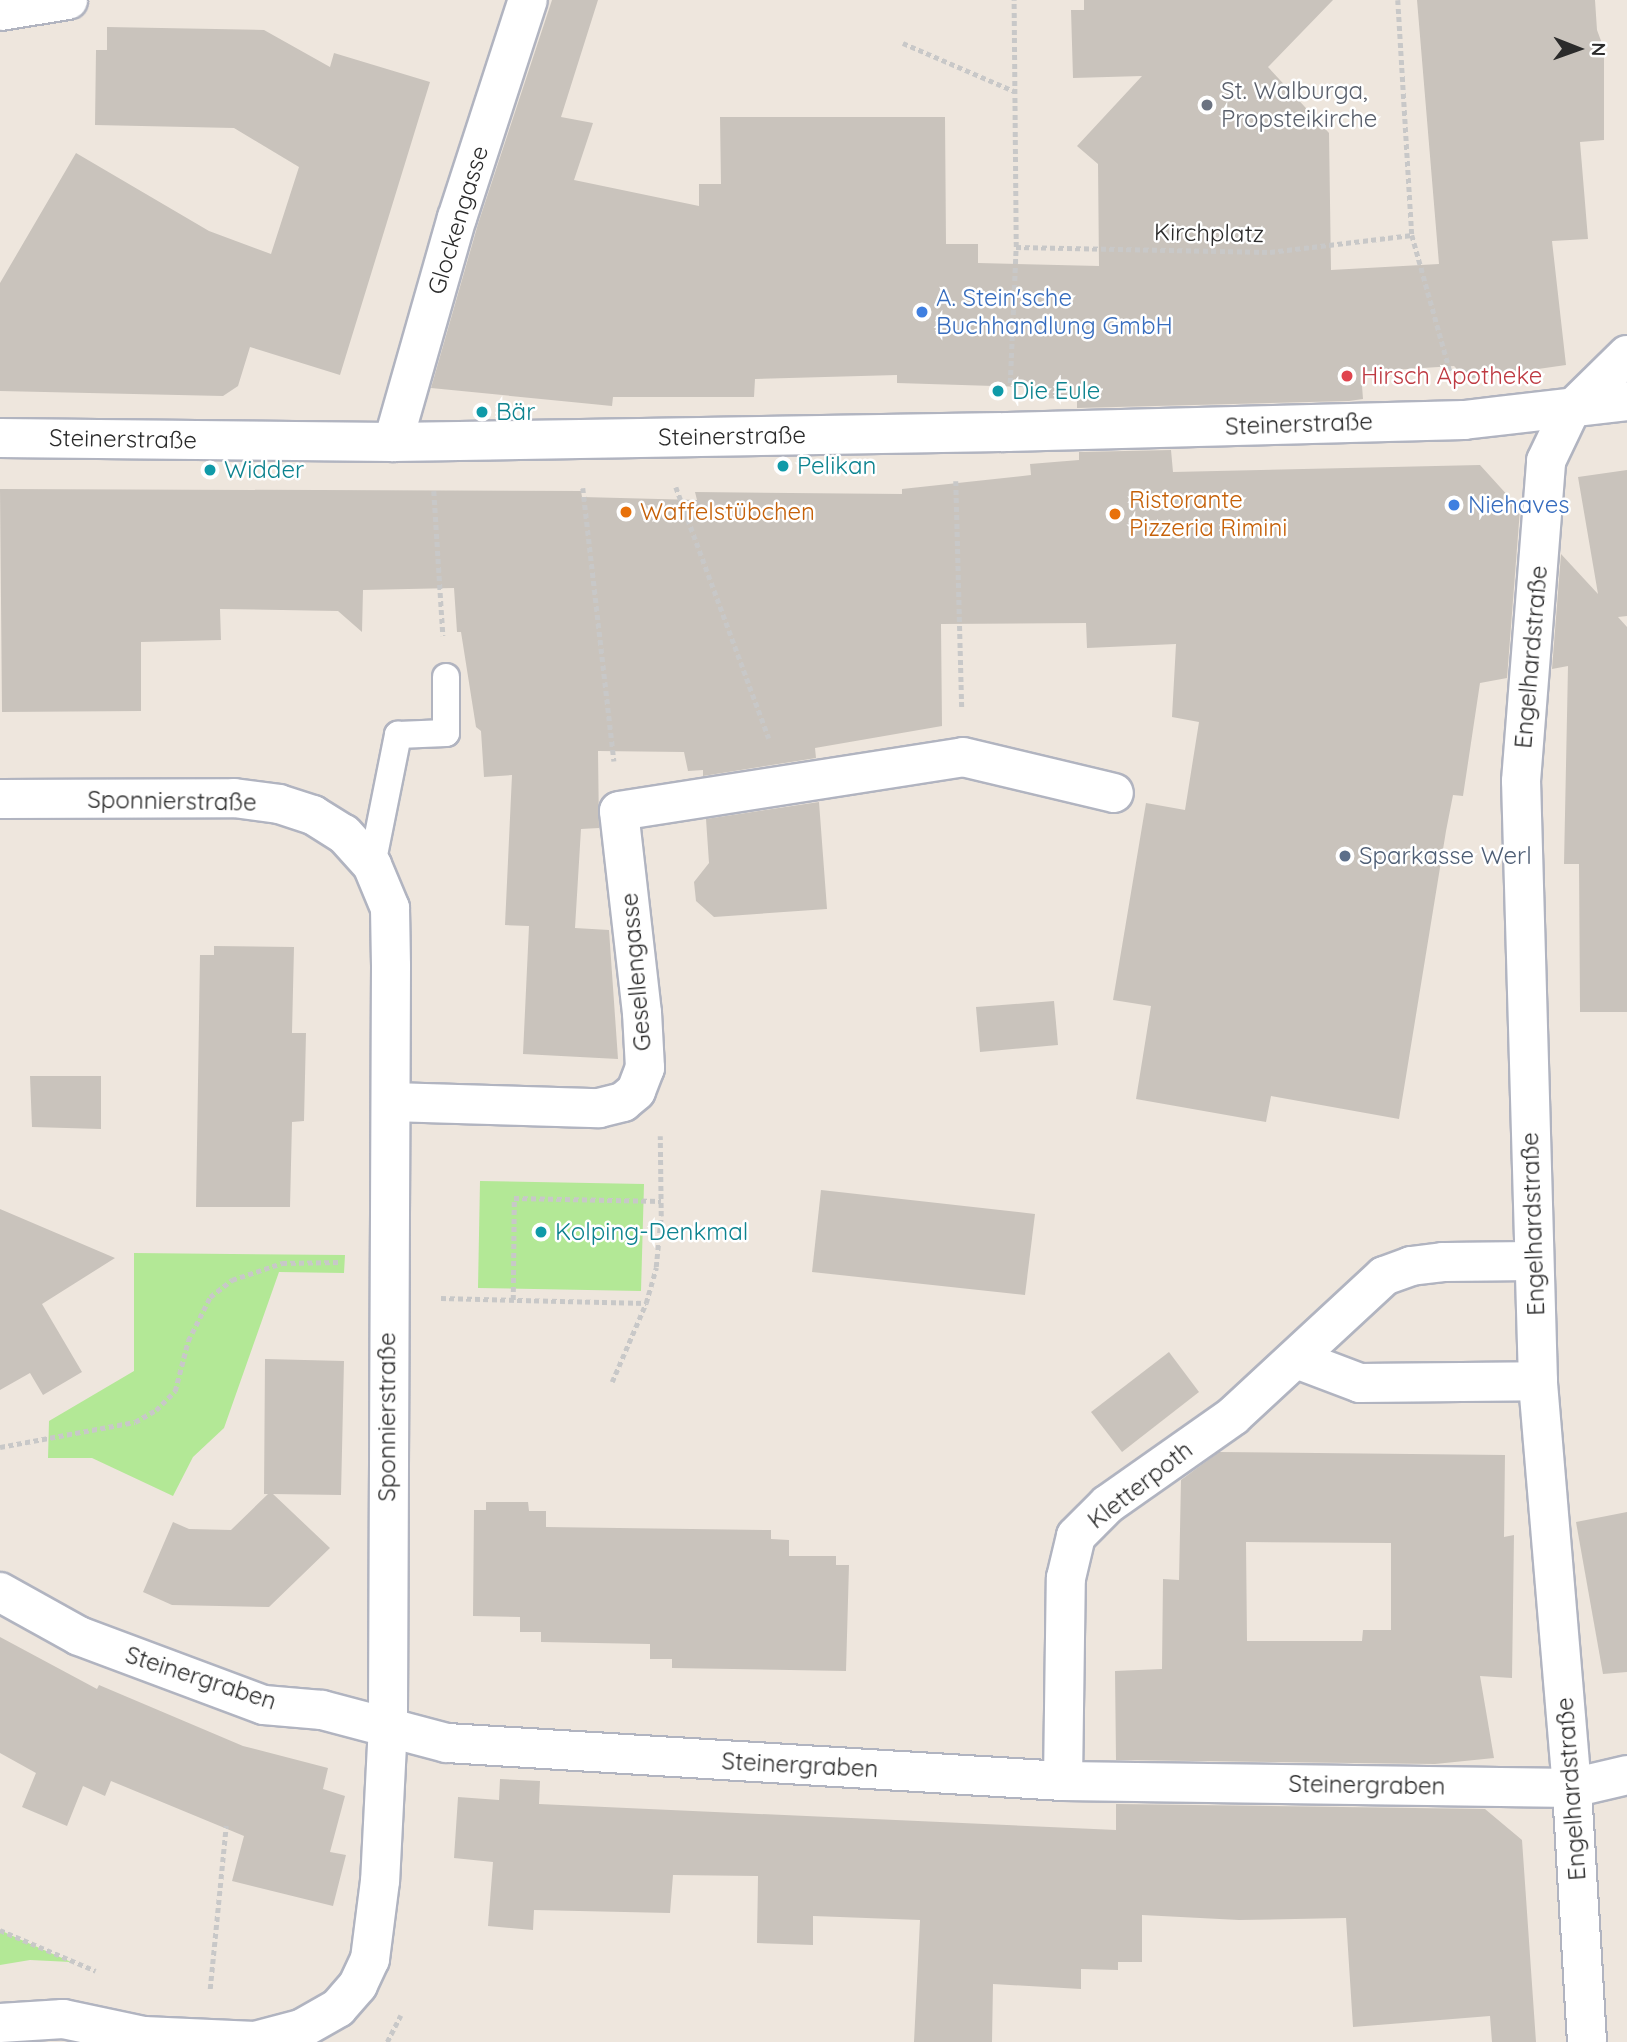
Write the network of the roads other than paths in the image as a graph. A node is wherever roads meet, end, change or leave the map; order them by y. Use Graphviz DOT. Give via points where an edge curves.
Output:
graph roads {
  1 [pos="68,0"];
  2 [pos="528,0"];
  3 [pos="0,12"];
  4 [pos="1627,355"];
  5 [pos="1627,401"];
  6 [pos="1570,411"];
  7 [pos="0,438"];
  8 [pos="393,442"];
  9 [pos="446,677"];
  10 [pos="1114,793"];
  11 [pos="0,799"];
  12 [pos="372,865"];
  13 [pos="391,1102"];
  14 [pos="1534,1261"];
  15 [pos="1299,1360"];
  16 [pos="1538,1381"];
  17 [pos="0,1592"];
  18 [pos="388,1725"];
  19 [pos="1627,1774"];
  20 [pos="1063,1781"];
  21 [pos="1572,1788"];
  22 [pos="0,2023"];
  23 [pos="1587,2042"];
  1 -- 3 [label="street"];
  2 -- 8 [label="street, Glockengasse" via="457,218"];
  4 -- 6 [label="street, Engelhardstraße"];
  5 -- 6 [label="street, Steinerstraße"];
  6 -- 8 [label="street, Steinerstraße" via="1464,420"];
  6 -- 14 [label="street, Engelhardstraße" via="1546,461 1521,781"];
  7 -- 8 [label="street, Steinerstraße"];
  9 -- 12 [label="lane" via="446,733 398,735"];
  10 -- 13 [label="street, Gesellengasse" via="963,757 619,811 645,1068 636,1091 623,1102 599,1108"];
  11 -- 12 [label="street, Sponnierstraße" via="234,798 279,804 313,815 344,834"];
  12 -- 13 [label="street, Sponnierstraße" via="390,908"];
  13 -- 18 [label="street, Sponnierstraße"];
  14 -- 15 [label="street, Kletterpoth" via="1443,1262 1384,1276"];
  14 -- 16 [label="street, Engelhardstraße"];
  15 -- 16 [label="street" via="1360,1383"];
  15 -- 20 [label="street, Kletterpoth" via="1233,1416 1108,1504 1076,1536 1066,1578"];
  16 -- 21 [label="street, Engelhardstraße"];
  17 -- 18 [label="street, Steinergraben" via="79,1636 264,1704 322,1710"];
  18 -- 20 [label="street, Steinergraben" via="447,1743"];
  18 -- 22 [label="street, Sponnierstraße" via="380,1881 370,1959 358,1985 338,2008 301,2029 254,2041 144,2036 63,2019"];
  19 -- 21 [label="street, Steinergraben"];
  20 -- 21 [label="street, Steinergraben"];
  21 -- 23 [label="street, Engelhardstraße"];
}
